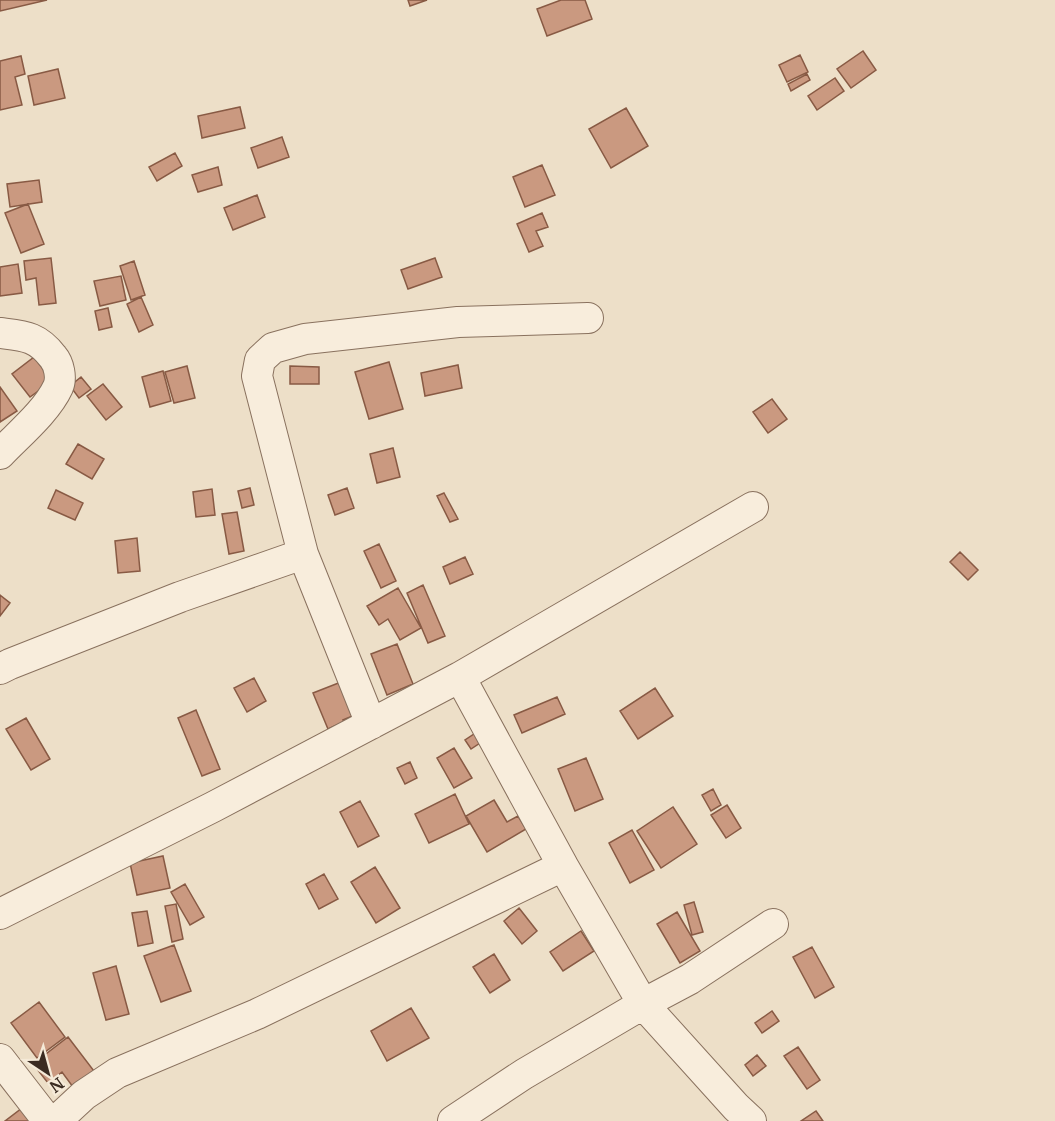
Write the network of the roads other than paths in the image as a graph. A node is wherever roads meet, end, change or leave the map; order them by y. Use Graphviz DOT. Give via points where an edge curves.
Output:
graph roads {
  1 [pos="588,318"];
  2 [pos="0,333"];
  3 [pos="0,454"];
  4 [pos="753,507"];
  5 [pos="303,554"];
  6 [pos="0,669"];
  7 [pos="460,677"];
  8 [pos="371,724"];
  9 [pos="563,866"];
  10 [pos="0,914"];
  11 [pos="773,924"];
  12 [pos="643,1004"];
  13 [pos="0,1059"];
  14 [pos="48,1121"];
  15 [pos="56,1121"];
  16 [pos="453,1121"];
  17 [pos="751,1121"];
  1 -- 5 [label="street" via="458,322 305,339 273,348 260,360 258,376"];
  2 -- 3 [label="street" via="23,336 43,345 56,360 60,372 59,386 42,411"];
  4 -- 7 [label="street"];
  5 -- 6 [label="street" via="180,597"];
  5 -- 8 [label="street"];
  7 -- 8 [label="street"];
  7 -- 9 [label="street"];
  8 -- 10 [label="street"];
  9 -- 12 [label="street"];
  9 -- 15 [label="street" via="258,1014 117,1073 84,1095"];
  11 -- 12 [label="street" via="690,979"];
  12 -- 16 [label="street"];
  12 -- 17 [label="street"];
  13 -- 14 [label="street"];
}
